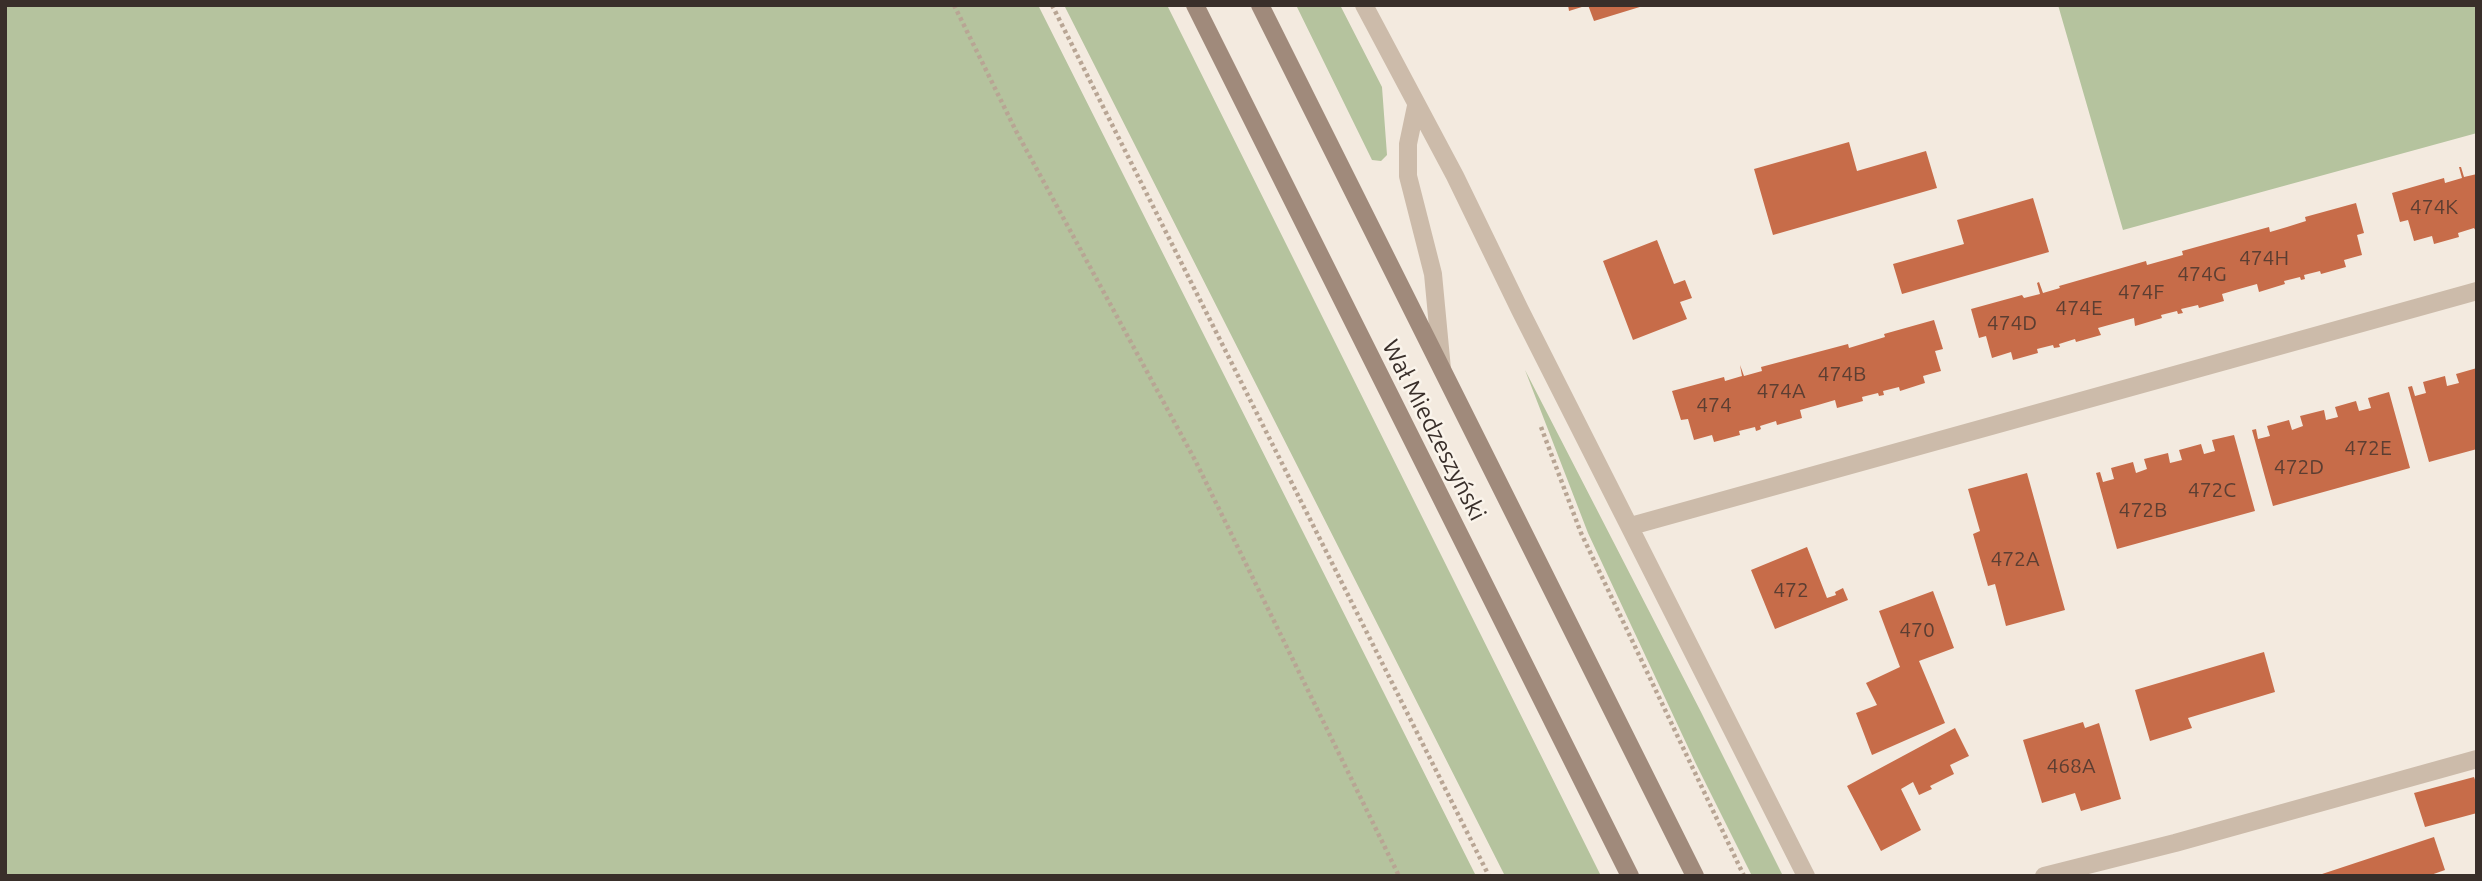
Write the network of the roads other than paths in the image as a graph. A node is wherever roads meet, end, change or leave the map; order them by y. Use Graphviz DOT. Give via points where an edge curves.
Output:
graph roads {
  1 [pos="1195,5"];
  2 [pos="1259,5"];
  3 [pos="1364,5"];
  4 [pos="1416,106"];
  5 [pos="2477,291"];
  6 [pos="1443,372"];
  7 [pos="1631,526"];
  8 [pos="2477,759"];
  9 [pos="1630,876"];
  10 [pos="1695,876"];
  11 [pos="1806,876"];
  12 [pos="2044,876"];
  1 -- 9 [label="main road, Wał Miedzeszyński"];
  2 -- 6 [label="main road, Wał Miedzeszyński"];
  3 -- 4 [label="lane"];
  4 -- 6 [label="lane" via="1408,145 1408,176 1433,274"];
  4 -- 7 [label="lane"];
  5 -- 7 [label="lane"];
  6 -- 10 [label="main road, Wał Miedzeszyński"];
  7 -- 11 [label="lane"];
  8 -- 12 [label="lane"];
}
